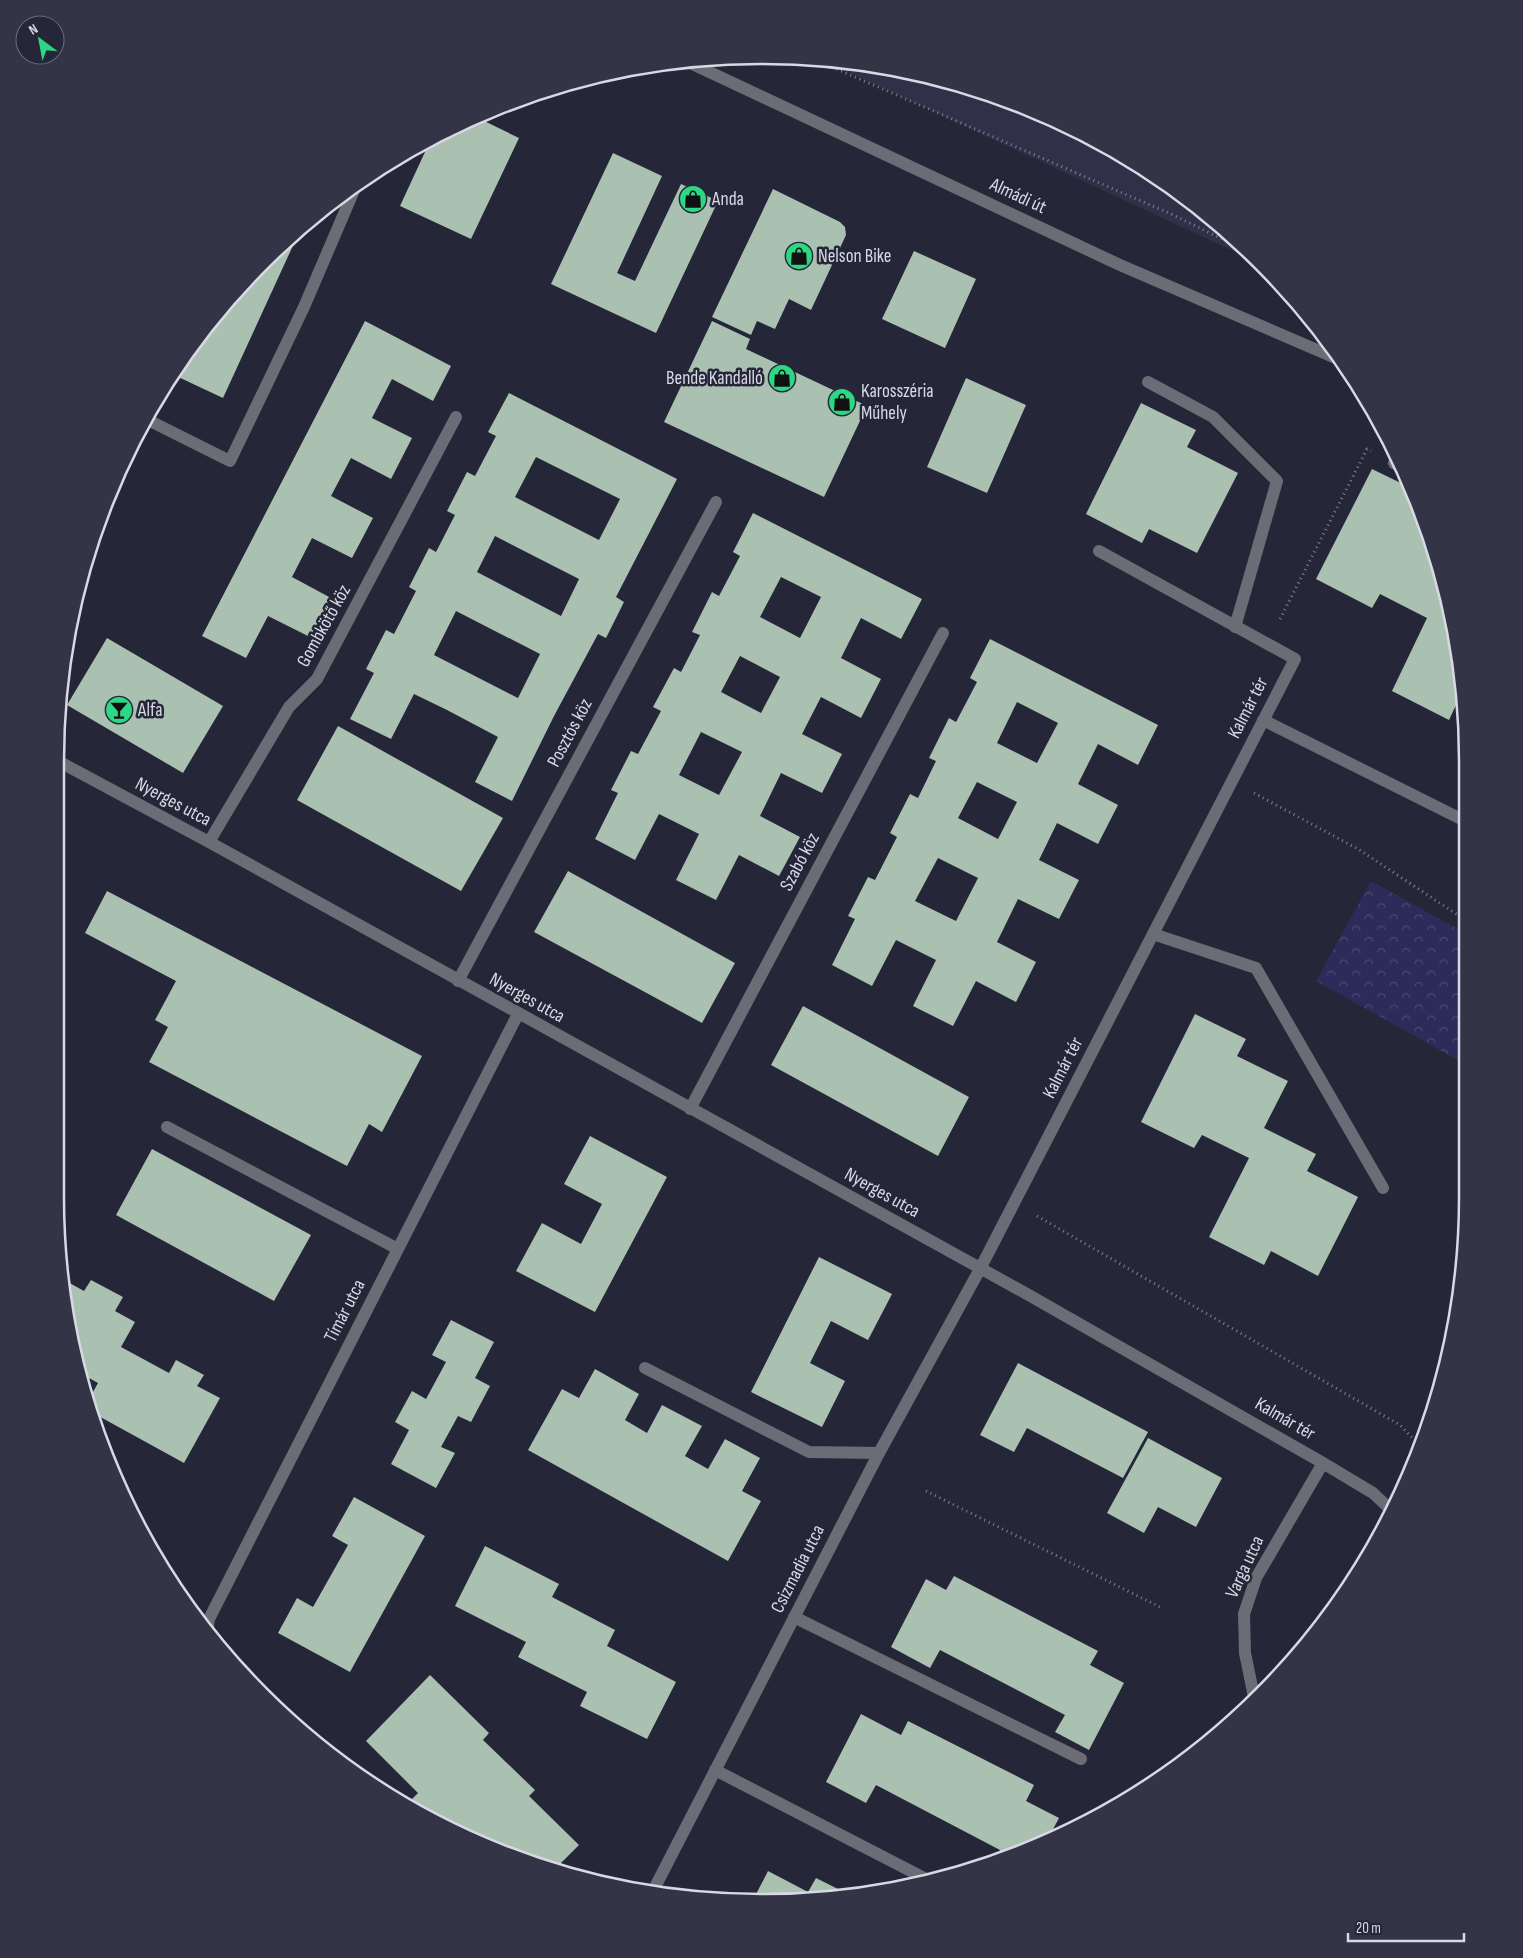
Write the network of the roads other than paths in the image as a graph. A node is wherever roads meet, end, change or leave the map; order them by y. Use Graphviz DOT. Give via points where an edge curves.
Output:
graph roads {
  1 [pos="700,67"];
  2 [pos="351,198"];
  3 [pos="1328,355"];
  4 [pos="1148,382"];
  5 [pos="456,417"];
  6 [pos="152,422"];
  7 [pos="716,502"];
  8 [pos="1099,551"];
  9 [pos="1235,627"];
  10 [pos="943,633"];
  11 [pos="1263,720"];
  12 [pos="64,764"];
  13 [pos="1459,818"];
  14 [pos="209,842"];
  15 [pos="1153,934"];
  16 [pos="458,981"];
  17 [pos="518,1014"];
  18 [pos="690,1109"];
  19 [pos="167,1127"];
  20 [pos="1383,1188"];
  21 [pos="398,1249"];
  22 [pos="980,1269"];
  23 [pos="645,1368"];
  24 [pos="879,1453"];
  25 [pos="1323,1463"];
  26 [pos="1387,1506"];
  27 [pos="794,1617"];
  28 [pos="209,1622"];
  29 [pos="1253,1692"];
  30 [pos="1081,1759"];
  31 [pos="715,1770"];
  32 [pos="920,1876"];
  33 [pos="656,1886"];
  1 -- 3 [label="street, Almádi út" via="1120,265"];
  2 -- 6 [label="street" via="304,307 230,462"];
  4 -- 9 [label="street" via="1213,417 1277,481"];
  5 -- 14 [label="street, Gombkötő köz" via="317,679 289,707"];
  7 -- 16 [label="street, Posztós köz"];
  8 -- 9 [label="street, Kalmár tér"];
  9 -- 11 [label="street, Kalmár tér" via="1294,658"];
  10 -- 18 [label="street, Szabó köz"];
  11 -- 13 [label="street"];
  11 -- 15 [label="street, Kalmár tér"];
  12 -- 14 [label="street, Nyerges utca"];
  14 -- 16 [label="street, Nyerges utca"];
  15 -- 20 [label="street" via="1256,968"];
  15 -- 22 [label="street, Kalmár tér"];
  16 -- 17 [label="street, Nyerges utca"];
  17 -- 18 [label="street, Nyerges utca"];
  17 -- 21 [label="street, Tímár utca"];
  18 -- 22 [label="street, Nyerges utca"];
  19 -- 21 [label="street"];
  21 -- 28 [label="street, Tímár utca"];
  22 -- 24 [label="street, Csizmadia utca"];
  22 -- 25 [label="street, Kalmár tér"];
  23 -- 24 [label="street" via="809,1452"];
  24 -- 27 [label="street, Csizmadia utca"];
  25 -- 26 [label="street, Kalmár tér" via="1373,1493"];
  25 -- 29 [label="street, Varga utca" via="1256,1578 1244,1614 1245,1653"];
  27 -- 30 [label="street"];
  27 -- 31 [label="street, Csizmadia utca"];
  31 -- 32 [label="street"];
  31 -- 33 [label="street, Csizmadia utca"];
}
